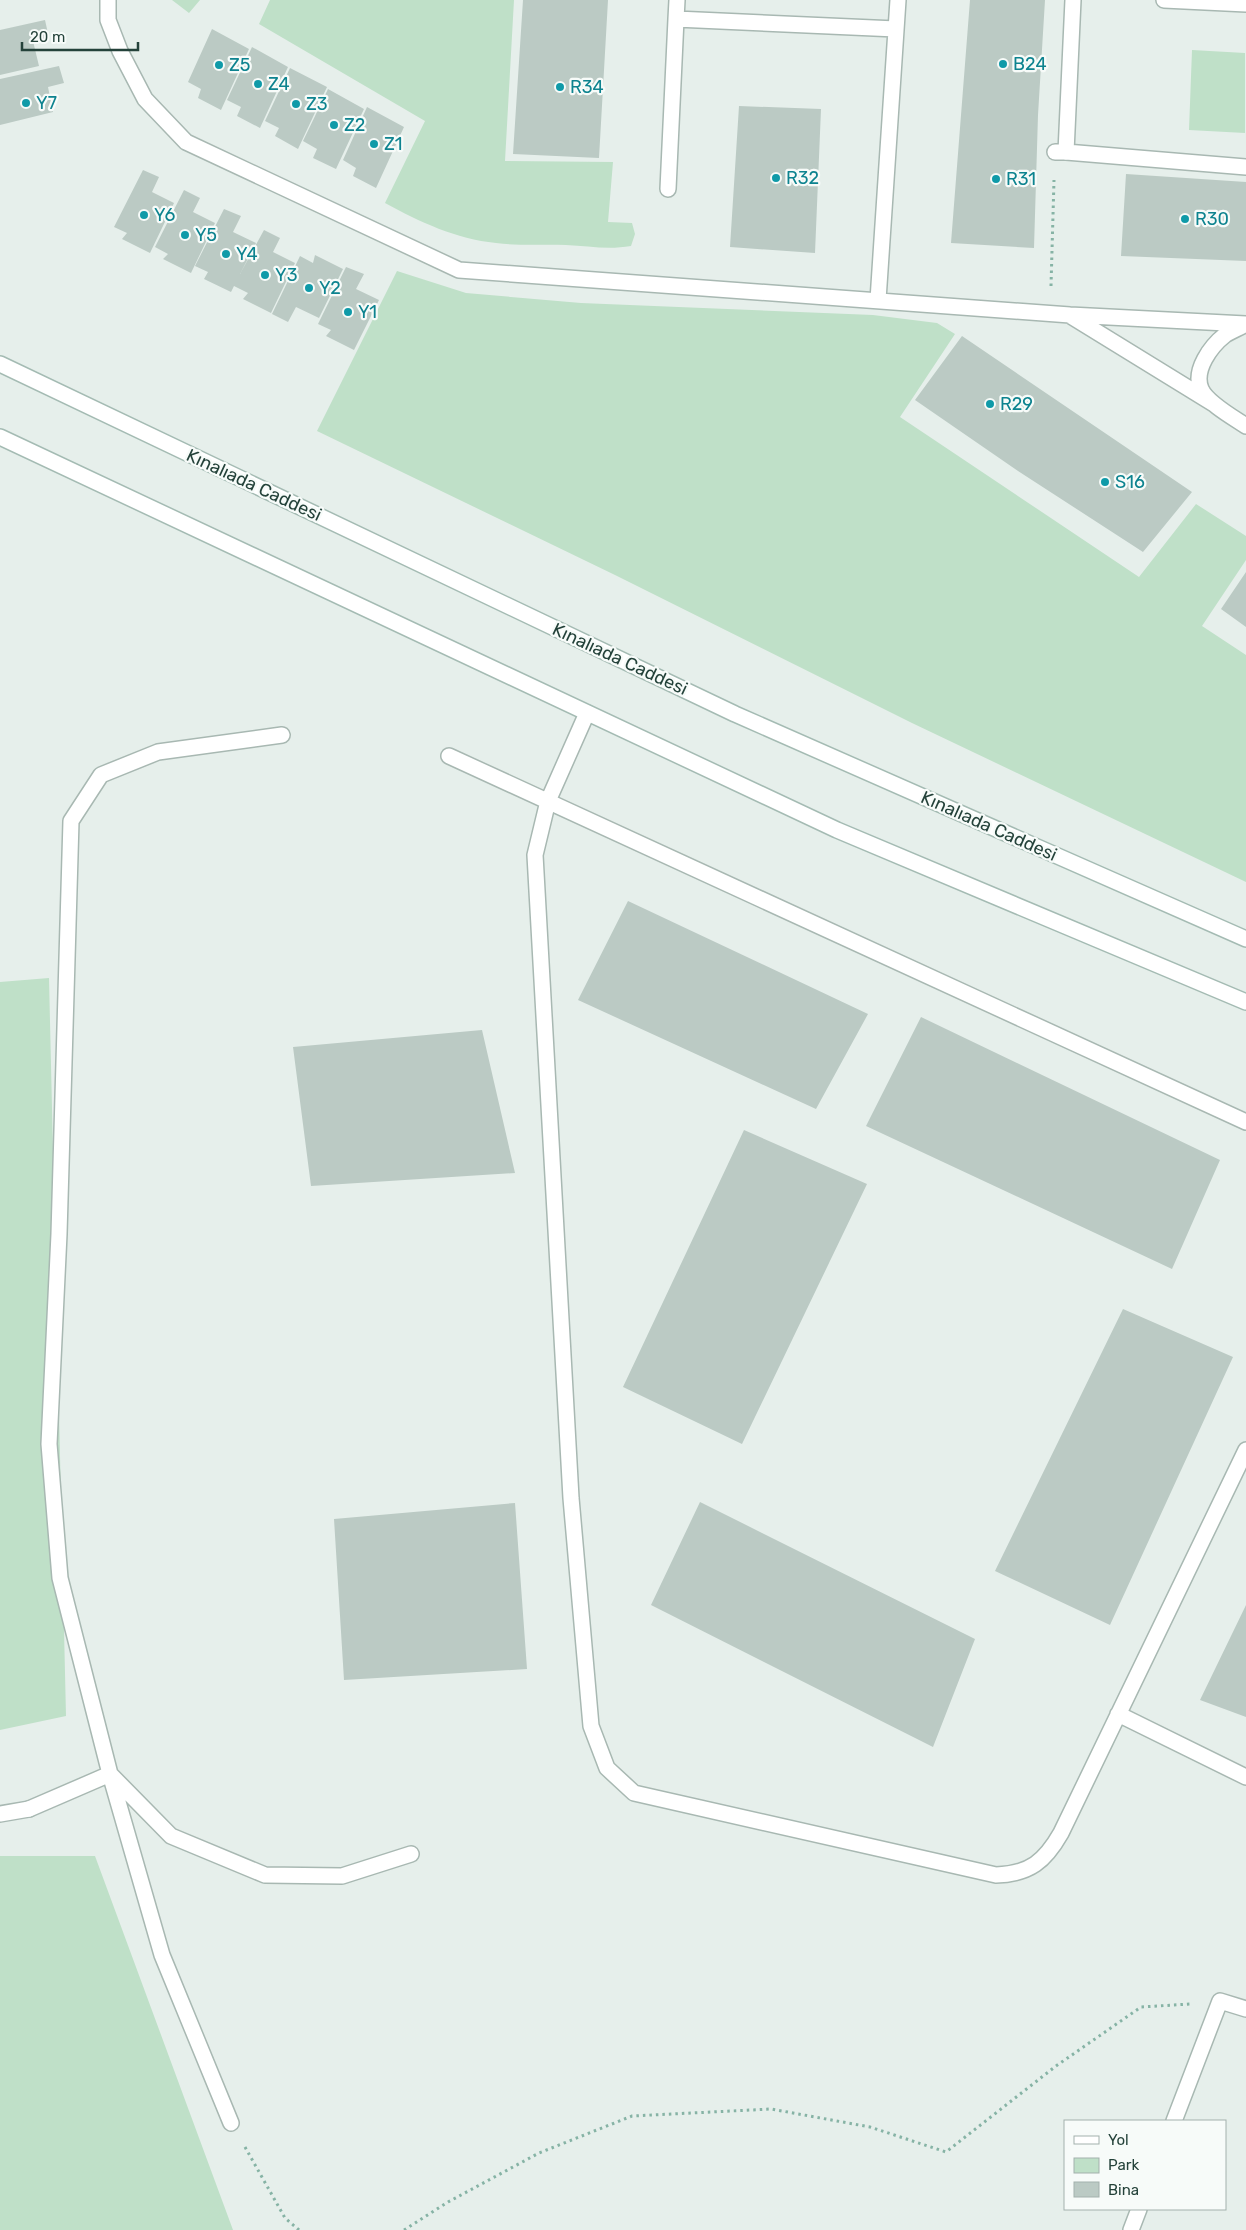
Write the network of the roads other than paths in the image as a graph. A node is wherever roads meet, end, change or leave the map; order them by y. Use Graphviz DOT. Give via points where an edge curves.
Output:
graph roads {
  1 [pos="108,0"];
  2 [pos="677,0"];
  3 [pos="898,0"];
  4 [pos="1073,0"];
  5 [pos="1164,0"];
  6 [pos="1246,4"];
  7 [pos="676,19"];
  8 [pos="896,29"];
  9 [pos="1246,167"];
  10 [pos="668,189"];
  11 [pos="878,300"];
  12 [pos="1070,315"];
  13 [pos="1246,324"];
  14 [pos="0,364"];
  15 [pos="1214,404"];
  16 [pos="1246,426"];
  17 [pos="0,437"];
  18 [pos="587,713"];
  19 [pos="282,736"];
  20 [pos="449,756"];
  21 [pos="548,801"];
  22 [pos="1246,939"];
  23 [pos="1246,1002"];
  24 [pos="1246,1122"];
  25 [pos="1246,1450"];
  26 [pos="1118,1714"];
  27 [pos="110,1774"];
  28 [pos="1246,1777"];
  29 [pos="0,1814"];
  30 [pos="411,1854"];
  31 [pos="1246,2009"];
  32 [pos="1174,2120"];
  33 [pos="231,2123"];
  34 [pos="1139,2210"];
  35 [pos="1131,2230"];
  1 -- 11 [label="main road" via="108,20 145,99 186,142 459,270"];
  2 -- 7 [label="main road"];
  3 -- 8 [label="main road"];
  4 -- 9 [label="main road" via="1061,152"];
  5 -- 6 [label="main road"];
  7 -- 8 [label="main road"];
  7 -- 10 [label="main road"];
  8 -- 11 [label="main road"];
  11 -- 12 [label="main road"];
  12 -- 13 [label="main road"];
  12 -- 15 [label="main road"];
  13 -- 15 [label="main road" via="1226,335 1210,351 1200,370 1201,389"];
  14 -- 22 [label="main road, Kınalıada Caddesi" via="735,714"];
  15 -- 16 [label="main road"];
  17 -- 18 [label="main road"];
  18 -- 21 [label="main road"];
  18 -- 23 [label="main road" via="836,830"];
  19 -- 27 [label="main road" via="158,752 101,776 71,821 59,1234 48,1444 60,1578"];
  20 -- 21 [label="main road"];
  21 -- 24 [label="main road"];
  21 -- 26 [label="main road" via="535,855 571,1498 591,1726 607,1768 634,1792 996,1875 1014,1874 1041,1860 1052,1849"];
  25 -- 26 [label="main road"];
  26 -- 28 [label="main road"];
  27 -- 29 [label="main road" via="28,1809"];
  27 -- 30 [label="main road" via="171,1836 265,1875 342,1876"];
  27 -- 33 [label="main road" via="162,1955"];
  31 -- 32 [label="main road" via="1220,2002"];
  34 -- 35 [label="main road"];
}
